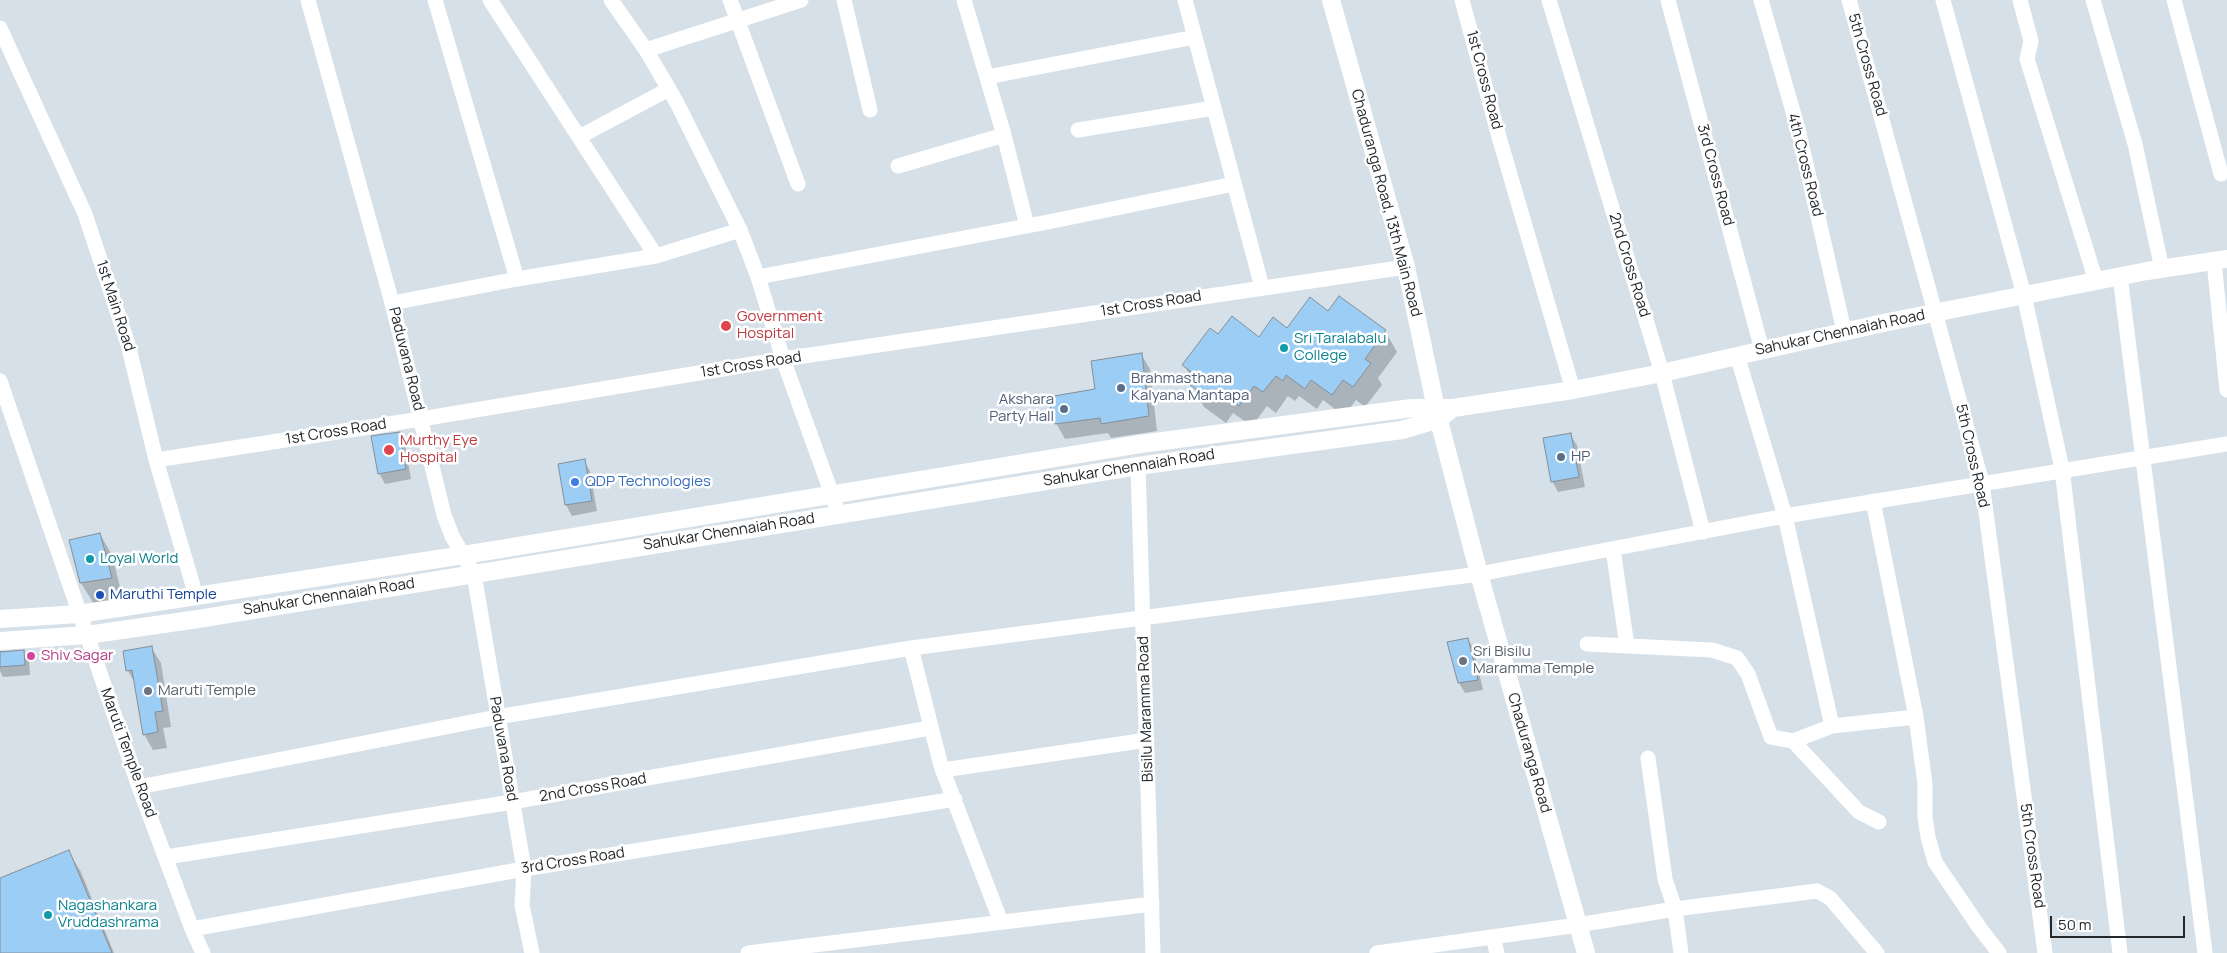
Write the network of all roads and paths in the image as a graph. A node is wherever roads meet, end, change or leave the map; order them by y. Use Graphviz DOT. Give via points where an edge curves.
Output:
graph roads {
  1 [pos="308,0"];
  2 [pos="435,0"];
  3 [pos="490,0"];
  4 [pos="611,0"];
  5 [pos="730,0"];
  6 [pos="801,0"];
  7 [pos="844,0"];
  8 [pos="964,0"];
  9 [pos="1185,0"];
  10 [pos="1331,0"];
  11 [pos="1462,0"];
  12 [pos="1549,0"];
  13 [pos="1668,0"];
  14 [pos="1761,0"];
  15 [pos="1849,0"];
  16 [pos="1943,0"];
  17 [pos="2020,0"];
  18 [pos="2093,0"];
  19 [pos="2174,0"];
  20 [pos="738,19"];
  21 [pos="0,28"];
  22 [pos="1195,37"];
  23 [pos="646,50"];
  24 [pos="987,77"];
  25 [pos="669,89"];
  26 [pos="1214,108"];
  27 [pos="870,110"];
  28 [pos="1078,130"];
  29 [pos="1004,135"];
  30 [pos="579,137"];
  31 [pos="898,166"];
  32 [pos="2221,174"];
  33 [pos="798,184"];
  34 [pos="1234,184"];
  35 [pos="1026,226"];
  36 [pos="740,230"];
  37 [pos="656,256"];
  38 [pos="2220,260"];
  39 [pos="1406,267"];
  40 [pos="2162,268"];
  41 [pos="758,276"];
  42 [pos="2120,276"];
  43 [pos="516,279"];
  44 [pos="2096,280"];
  45 [pos="1262,287"];
  46 [pos="2024,295"];
  47 [pos="392,304"];
  48 [pos="1936,313"];
  49 [pos="1844,332"];
  50 [pos="2225,349"];
  51 [pos="1762,350"];
  52 [pos="1737,356"];
  53 [pos="782,359"];
  54 [pos="1662,373"];
  55 [pos="0,381"];
  56 [pos="1573,390"];
  57 [pos="2227,390"];
  58 [pos="1437,413"];
  59 [pos="421,419"];
  60 [pos="2227,444"];
  61 [pos="2143,457"];
  62 [pos="156,460"];
  63 [pos="1138,466"];
  64 [pos="2062,469"];
  65 [pos="1982,483"];
  66 [pos="831,495"];
  67 [pos="1873,501"];
  68 [pos="840,514"];
  69 [pos="1785,516"];
  70 [pos="1703,532"];
  71 [pos="1613,549"];
  72 [pos="464,555"];
  73 [pos="474,574"];
  74 [pos="1479,574"];
  75 [pos="196,596"];
  76 [pos="79,614"];
  77 [pos="1144,618"];
  78 [pos="0,619"];
  79 [pos="86,635"];
  80 [pos="0,641"];
  81 [pos="1587,644"];
  82 [pos="1626,646"];
  83 [pos="911,648"];
  84 [pos="1916,717"];
  85 [pos="497,718"];
  86 [pos="1832,726"];
  87 [pos="930,728"];
  88 [pos="1147,740"];
  89 [pos="1793,741"];
  90 [pos="1648,758"];
  91 [pos="943,770"];
  92 [pos="138,787"];
  93 [pos="955,798"];
  94 [pos="512,802"];
  95 [pos="1879,822"];
  96 [pos="166,857"];
  97 [pos="524,869"];
  98 [pos="1152,904"];
  99 [pos="1675,909"];
  100 [pos="1001,922"];
  101 [pos="1578,925"];
  102 [pos="192,929"];
  103 [pos="1493,937"];
  104 [pos="769,951"];
  105 [pos="202,953"];
  106 [pos="532,953"];
  107 [pos="748,953"];
  108 [pos="1153,953"];
  109 [pos="1377,953"];
  110 [pos="1497,953"];
  111 [pos="1586,953"];
  112 [pos="1681,953"];
  113 [pos="1877,953"];
  114 [pos="1999,953"];
  115 [pos="2045,953"];
  116 [pos="2120,953"];
  117 [pos="2205,953"];
  1 -- 47 [label="street, Paduvana Road"];
  2 -- 43 [label="street"];
  3 -- 30 [label="street"];
  4 -- 23 [label="street"];
  5 -- 20 [label="street"];
  6 -- 20 [label="street"];
  7 -- 27 [label="street"];
  8 -- 24 [label="street"];
  9 -- 22 [label="street"];
  10 -- 39 [label="street, Chaduranga Road, 13th Main Road"];
  11 -- 56 [label="street, 1st Cross Road"];
  12 -- 54 [label="street, 2nd Cross Road"];
  13 -- 51 [label="street, 3rd Cross Road"];
  14 -- 49 [label="street, 4th Cross Road" via="1798,129"];
  15 -- 48 [label="street, 5th Cross Road"];
  16 -- 46 [label="street"];
  17 -- 44 [label="street" via="2031,40 2027,59"];
  18 -- 40 [label="street" via="2135,144"];
  19 -- 32 [label="street"];
  20 -- 23 [label="street"];
  20 -- 33 [label="street"];
  21 -- 62 [label="street, 1st Main Road" via="86,214 128,344"];
  22 -- 24 [label="street"];
  22 -- 26 [label="street"];
  23 -- 25 [label="street"];
  24 -- 29 [label="street"];
  25 -- 30 [label="street"];
  25 -- 36 [label="street"];
  26 -- 28 [label="street"];
  26 -- 34 [label="street"];
  29 -- 31 [label="street"];
  29 -- 35 [label="street"];
  30 -- 37 [label="street"];
  34 -- 35 [label="street"];
  34 -- 45 [label="street"];
  35 -- 41 [label="street"];
  36 -- 37 [label="street"];
  36 -- 41 [label="street"];
  37 -- 43 [label="street"];
  38 -- 40 [label="street, Sahukar Chennaiah Road"];
  38 -- 50 [label="street"];
  39 -- 45 [label="street, 1st Cross Road"];
  39 -- 58 [label="street, Chaduranga Road, 13th Main Road"];
  40 -- 42 [label="street, Sahukar Chennaiah Road"];
  41 -- 53 [label="street"];
  42 -- 44 [label="street, Sahukar Chennaiah Road"];
  42 -- 61 [label="street"];
  43 -- 47 [label="street"];
  44 -- 46 [label="street, Sahukar Chennaiah Road"];
  45 -- 53 [label="street, 1st Cross Road"];
  46 -- 48 [label="street, Sahukar Chennaiah Road"];
  46 -- 64 [label="street"];
  47 -- 59 [label="street, Paduvana Road"];
  48 -- 49 [label="street, Sahukar Chennaiah Road"];
  48 -- 65 [label="street, 5th Cross Road"];
  49 -- 51 [label="street, Sahukar Chennaiah Road"];
  50 -- 57 [label="street"];
  51 -- 52 [label="street, Sahukar Chennaiah Road"];
  52 -- 54 [label="street, Sahukar Chennaiah Road"];
  52 -- 69 [label="street"];
  53 -- 59 [label="street, 1st Cross Road"];
  53 -- 66 [label="street"];
  54 -- 56 [label="street, Sahukar Chennaiah Road"];
  54 -- 70 [label="street, 2nd Cross Road"];
  55 -- 76 [label="street, Maruti Temple Road"];
  56 -- 58 [label="street, Sahukar Chennaiah Road"];
  58 -- 63 [label="street, Sahukar Chennaiah Road" via="1402,430"];
  58 -- 66 [label="street, Sahukar Chennaiah Road" via="1412,408 1140,444"];
  58 -- 74 [label="street, Chaduranga Road"];
  59 -- 62 [label="street, 1st Cross Road"];
  59 -- 72 [label="street, Paduvana Road" via="444,516"];
  60 -- 61 [label="street"];
  61 -- 64 [label="street"];
  61 -- 117 [label="street"];
  62 -- 75 [label="street, 1st Main Road"];
  63 -- 68 [label="street, Sahukar Chennaiah Road"];
  63 -- 77 [label="street, Bisilu Maramma Road"];
  64 -- 65 [label="street"];
  64 -- 116 [label="street"];
  65 -- 67 [label="street"];
  65 -- 115 [label="street, 5th Cross Road"];
  66 -- 68 [label="street"];
  66 -- 72 [label="street, Sahukar Chennaiah Road"];
  67 -- 69 [label="street"];
  67 -- 84 [label="street"];
  68 -- 73 [label="street, Sahukar Chennaiah Road"];
  69 -- 70 [label="street"];
  69 -- 86 [label="street"];
  70 -- 71 [label="street"];
  71 -- 74 [label="street"];
  71 -- 82 [label="street"];
  72 -- 73 [label="street, Paduvana Road"];
  72 -- 75 [label="street, Sahukar Chennaiah Road"];
  73 -- 79 [label="street, Sahukar Chennaiah Road"];
  73 -- 85 [label="street, Paduvana Road"];
  74 -- 77 [label="street"];
  74 -- 101 [label="street, Chaduranga Road"];
  75 -- 76 [label="street, Sahukar Chennaiah Road"];
  76 -- 78 [label="street, Sahukar Chennaiah Road"];
  76 -- 79 [label="street, Maruti Temple Road"];
  77 -- 83 [label="street"];
  77 -- 88 [label="street, Bisilu Maramma Road"];
  79 -- 80 [label="street, Sahukar Chennaiah Road"];
  79 -- 92 [label="street, Maruti Temple Road"];
  81 -- 82 [label="street"];
  82 -- 89 [label="street" via="1712,650 1737,658 1748,674 1771,737"];
  83 -- 85 [label="street"];
  83 -- 87 [label="street"];
  84 -- 86 [label="street"];
  84 -- 114 [label="street" via="1925,784 1925,816 1935,862"];
  85 -- 92 [label="street"];
  85 -- 94 [label="street, Paduvana Road"];
  86 -- 89 [label="street"];
  87 -- 91 [label="street"];
  87 -- 94 [label="street, 2nd Cross Road"];
  88 -- 91 [label="street"];
  88 -- 98 [label="street, Bisilu Maramma Road"];
  89 -- 95 [label="street" via="1859,812"];
  90 -- 99 [label="street" via="1665,880"];
  91 -- 93 [label="street"];
  92 -- 96 [label="street, Maruti Temple Road"];
  93 -- 97 [label="street, 3rd Cross Road"];
  93 -- 100 [label="street"];
  94 -- 96 [label="street, 2nd Cross Road"];
  94 -- 97 [label="street, Paduvana Road"];
  96 -- 102 [label="street, Maruti Temple Road"];
  97 -- 102 [label="street, 3rd Cross Road"];
  97 -- 106 [label="street, Paduvana Road" via="522,904"];
  98 -- 100 [label="street"];
  98 -- 108 [label="street, Bisilu Maramma Road"];
  99 -- 101 [label="street"];
  99 -- 112 [label="street"];
  99 -- 113 [label="street" via="1817,891 1830,898"];
  100 -- 104 [label="street"];
  101 -- 103 [label="street"];
  101 -- 111 [label="street, Chaduranga Road"];
  102 -- 105 [label="street, Maruti Temple Road"];
  103 -- 109 [label="street"];
  103 -- 110 [label="street"];
  104 -- 107 [label="street"];
}
